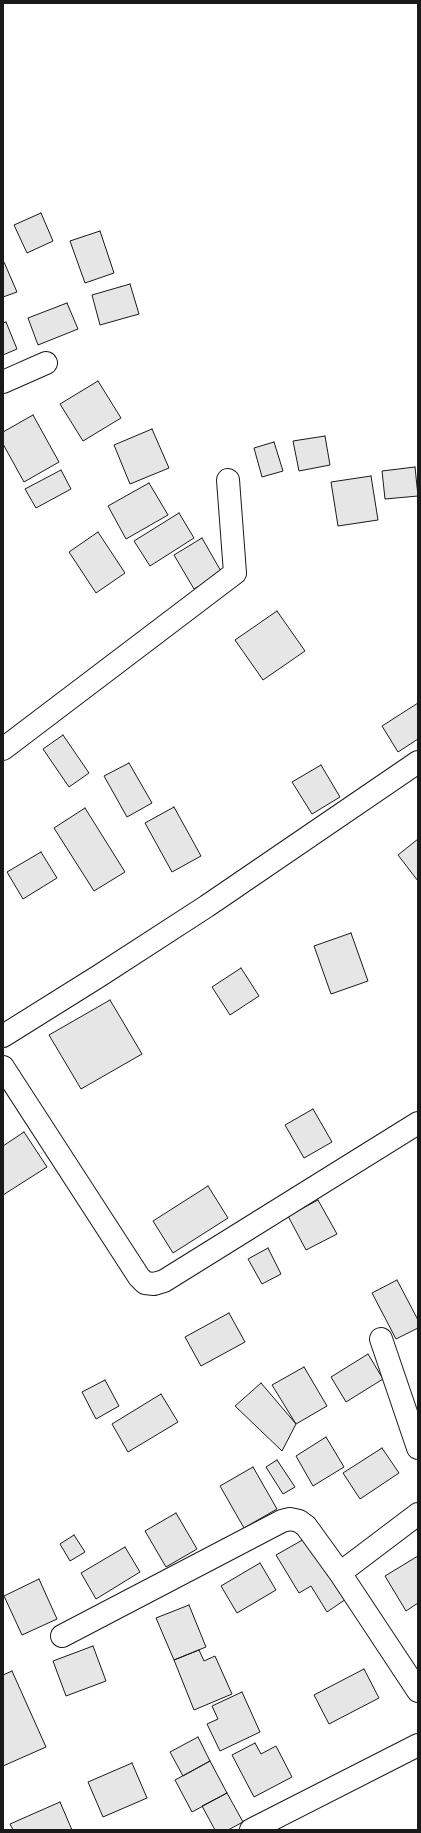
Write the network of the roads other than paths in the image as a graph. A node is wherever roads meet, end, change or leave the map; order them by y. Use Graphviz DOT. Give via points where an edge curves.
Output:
graph roads {
  1 [pos="46,363"];
  2 [pos="3,382"];
  3 [pos="228,480"];
  4 [pos="3,749"];
  5 [pos="418,762"];
  6 [pos="3,1036"];
  7 [pos="3,1067"];
  8 [pos="418,1123"];
  9 [pos="381,1339"];
  10 [pos="418,1448"];
  11 [pos="418,1514"];
  12 [pos="340,1573"];
  13 [pos="62,1636"];
  14 [pos="418,1691"];
  15 [pos="418,1746"];
  16 [pos="250,1830"];
  1 -- 2 [label="street"];
  3 -- 4 [label="street" via="235,573"];
  5 -- 6 [label="street" via="207,906"];
  7 -- 8 [label="street" via="145,1283 164,1281"];
  9 -- 10 [label="street"];
  11 -- 12 [label="street"];
  12 -- 13 [label="street" via="306,1526 299,1520 290,1519"];
  12 -- 14 [label="street"];
  15 -- 16 [label="street"];
}
